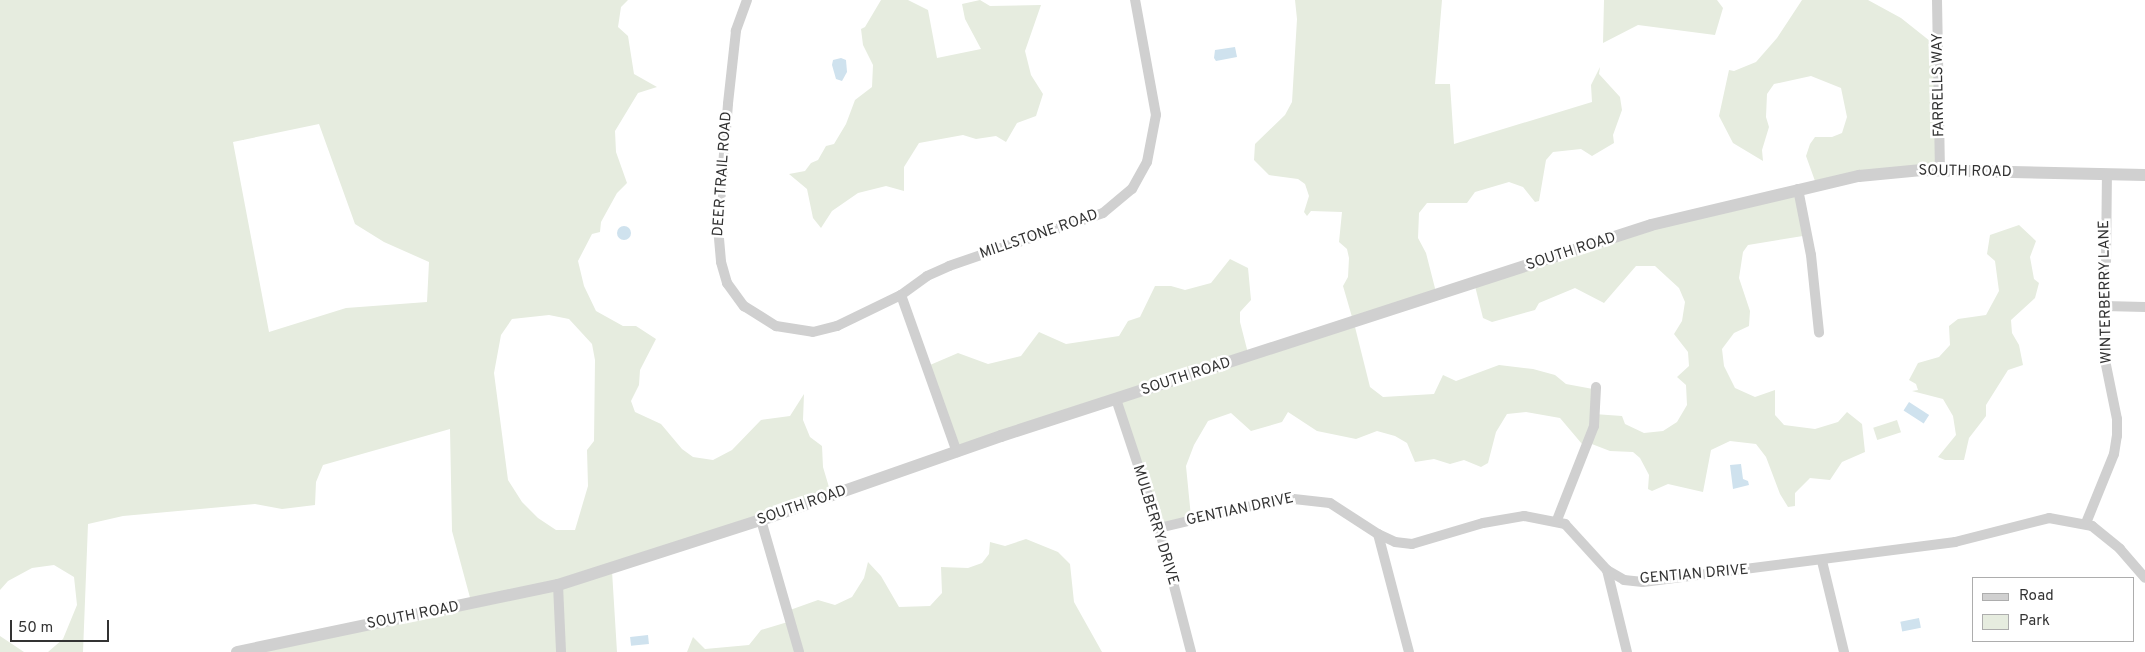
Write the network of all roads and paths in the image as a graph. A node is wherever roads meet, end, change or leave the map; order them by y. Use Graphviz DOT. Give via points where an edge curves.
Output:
graph roads {
  1 [pos="747,0"];
  2 [pos="1135,0"];
  3 [pos="1937,0"];
  4 [pos="1940,170"];
  5 [pos="2107,174"];
  6 [pos="2145,175"];
  7 [pos="1798,189"];
  8 [pos="901,296"];
  9 [pos="2104,306"];
  10 [pos="2145,307"];
  11 [pos="1819,334"];
  12 [pos="1596,387"];
  13 [pos="1116,399"];
  14 [pos="957,452"];
  15 [pos="761,520"];
  16 [pos="1557,520"];
  17 [pos="2086,523"];
  18 [pos="1159,528"];
  19 [pos="1378,534"];
  20 [pos="1822,561"];
  21 [pos="1607,570"];
  22 [pos="2145,578"];
  23 [pos="558,585"];
  24 [pos="237,652"];
  25 [pos="561,652"];
  26 [pos="799,652"];
  27 [pos="1191,652"];
  28 [pos="1409,652"];
  29 [pos="1628,652"];
  30 [pos="1844,652"];
  1 -- 8 [label="street, DEER TRAIL ROAD" via="736,31 718,227 721,262 727,283 736,298 764,320 798,332 837,326"];
  2 -- 8 [label="street, MILLSTONE ROAD" via="1156,115 1147,162 1132,189 1103,213 949,266 927,276"];
  3 -- 4 [label="street, FARRELLS WAY"];
  4 -- 5 [label="street, SOUTH ROAD"];
  4 -- 7 [label="street, SOUTH ROAD" via="1860,176"];
  5 -- 6 [label="street, SOUTH ROAD"];
  5 -- 9 [label="street, WINTERBERRY LANE"];
  7 -- 11 [label="street" via="1812,255"];
  7 -- 13 [label="street, SOUTH ROAD" via="1651,225"];
  8 -- 14 [label="street"];
  9 -- 10 [label="street"];
  9 -- 17 [label="street, WINTERBERRY LANE" via="2105,360 2117,419 2117,436 2114,454"];
  12 -- 16 [label="street" via="1594,426"];
  13 -- 14 [label="street, SOUTH ROAD"];
  13 -- 18 [label="street, MULBERRY DRIVE"];
  14 -- 15 [label="street, SOUTH ROAD"];
  15 -- 23 [label="street, SOUTH ROAD"];
  15 -- 26 [label="street"];
  16 -- 19 [label="street, GENTIAN DRIVE" via="1508,517 1412,544 1395,542"];
  16 -- 21 [label="street, GENTIAN DRIVE" via="1565,524"];
  17 -- 20 [label="street, GENTIAN DRIVE" via="2035,519 1956,542"];
  17 -- 22 [label="street" via="2120,549"];
  18 -- 19 [label="street, GENTIAN DRIVE" via="1285,498 1304,498 1330,503"];
  18 -- 27 [label="street, MULBERRY DRIVE"];
  19 -- 28 [label="street"];
  20 -- 21 [label="street, GENTIAN DRIVE" via="1643,582 1624,580"];
  20 -- 30 [label="street"];
  21 -- 29 [label="street"];
  23 -- 24 [label="street, SOUTH ROAD"];
  23 -- 25 [label="street"];
}
